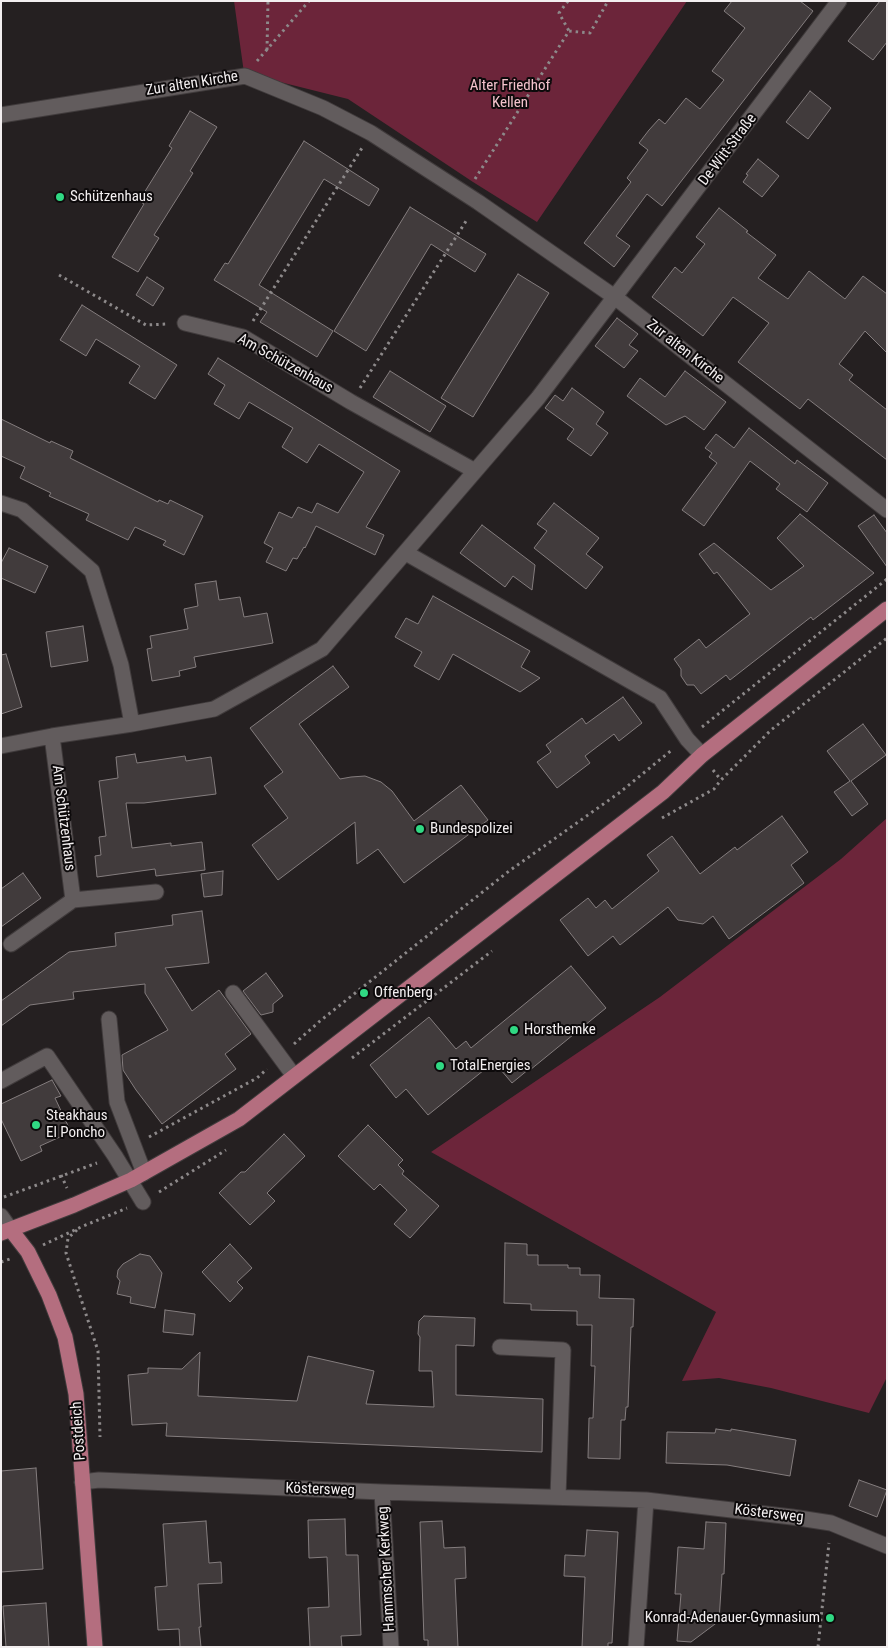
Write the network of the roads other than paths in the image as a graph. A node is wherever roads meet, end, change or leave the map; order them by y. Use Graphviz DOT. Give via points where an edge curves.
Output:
graph roads {
  1 [pos="839,1"];
  2 [pos="1,115"];
  3 [pos="616,298"];
  4 [pos="185,322"];
  5 [pos="476,471"];
  6 [pos="1,503"];
  7 [pos="887,510"];
  8 [pos="406,553"];
  9 [pos="887,609"];
  10 [pos="132,724"];
  11 [pos="52,736"];
  12 [pos="1,746"];
  13 [pos="702,755"];
  14 [pos="156,892"];
  15 [pos="73,900"];
  16 [pos="11,944"];
  17 [pos="233,993"];
  18 [pos="109,1019"];
  19 [pos="294,1076"];
  20 [pos="1,1081"];
  21 [pos="137,1176"];
  22 [pos="143,1202"];
  23 [pos="1,1216"];
  24 [pos="6,1231"];
  25 [pos="500,1348"];
  26 [pos="82,1482"];
  27 [pos="382,1492"];
  28 [pos="558,1497"];
  29 [pos="646,1500"];
  30 [pos="887,1546"];
  31 [pos="95,1647"];
  32 [pos="391,1647"];
  33 [pos="636,1647"];
  1 -- 3 [label="street, De-Witt-Straße"];
  2 -- 3 [label="street, Zur alten Kirche" via="245,76 323,108 371,133 478,202"];
  3 -- 5 [label="street"];
  3 -- 7 [label="street, Zur alten Kirche"];
  4 -- 5 [label="street, Am Schützenhaus" via="243,337 351,402"];
  5 -- 8 [label="street"];
  6 -- 10 [label="street" via="22,510 92,571 121,665"];
  8 -- 10 [label="street" via="322,649 214,709"];
  8 -- 13 [label="street" via="660,698 687,739"];
  9 -- 13 [label="main road"];
  10 -- 11 [label="street"];
  11 -- 12 [label="street"];
  11 -- 15 [label="street, Am Schützenhaus"];
  13 -- 19 [label="main road" via="663,792"];
  14 -- 15 [label="street"];
  15 -- 16 [label="street"];
  17 -- 19 [label="street"];
  18 -- 21 [label="street" via="116,1102 133,1146"];
  19 -- 21 [label="main road" via="239,1118"];
  20 -- 21 [label="street" via="47,1056 115,1156"];
  21 -- 22 [label="street"];
  21 -- 24 [label="main road"];
  23 -- 24 [label="street"];
  24 -- 26 [label="main road, Postdeich" via="28,1252 65,1337 76,1394"];
  25 -- 28 [label="street" via="563,1350"];
  26 -- 27 [label="street, Köstersweg" via="99,1480"];
  26 -- 31 [label="main road, Postdeich"];
  27 -- 28 [label="street, Köstersweg"];
  27 -- 32 [label="street, Hammscher Kerkweg"];
  28 -- 29 [label="street, Köstersweg"];
  29 -- 30 [label="street, Köstersweg" via="831,1523"];
  29 -- 33 [label="street"];
}
